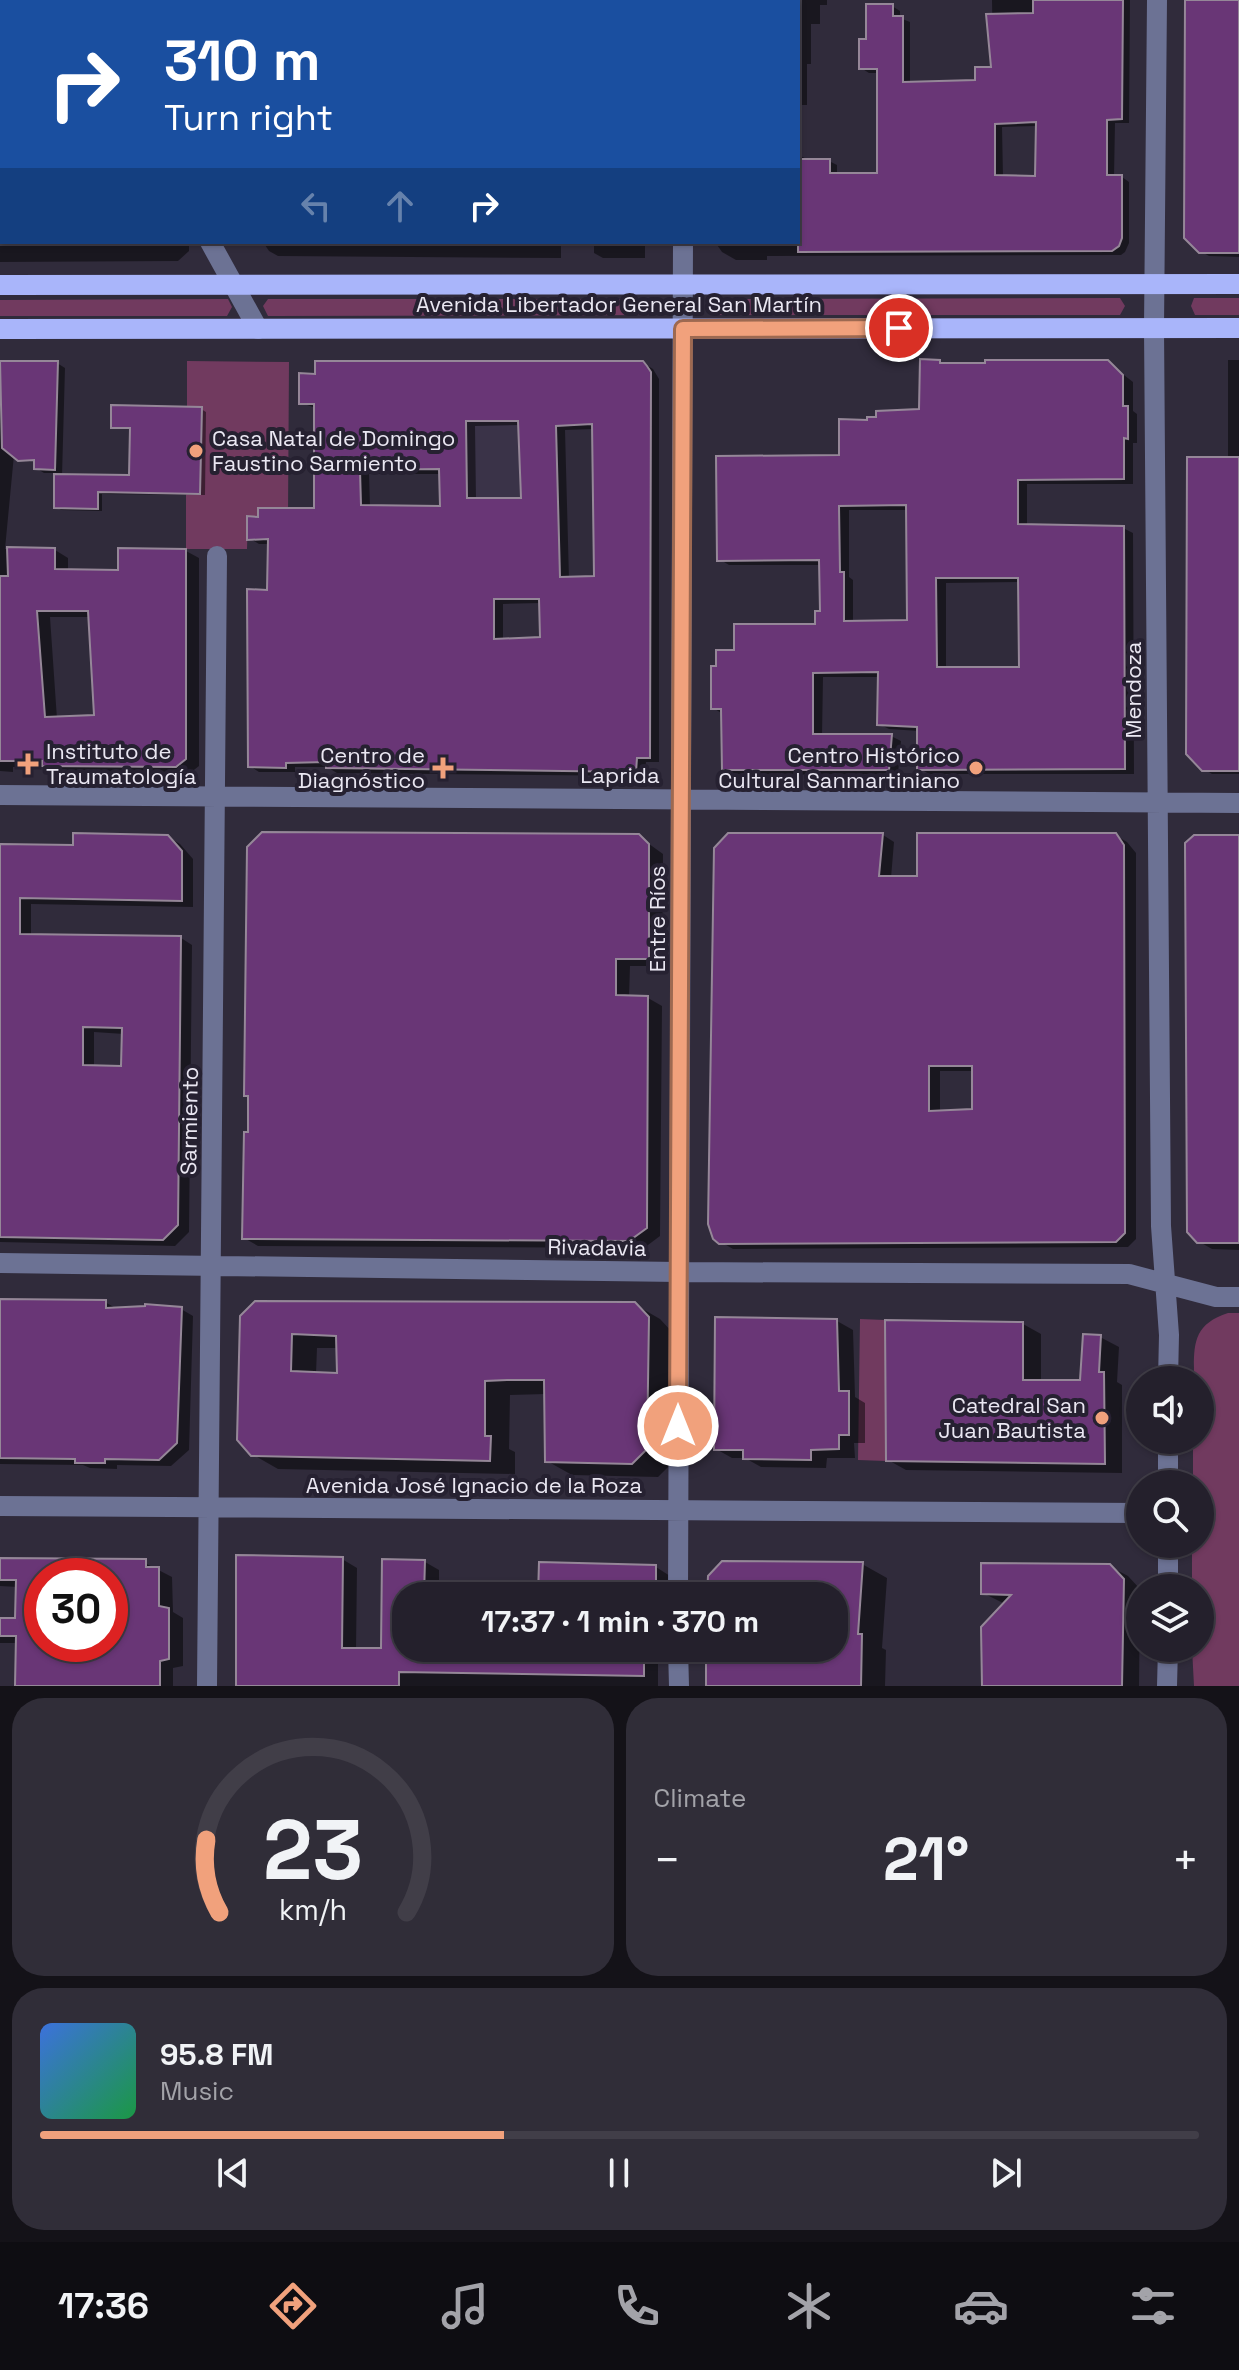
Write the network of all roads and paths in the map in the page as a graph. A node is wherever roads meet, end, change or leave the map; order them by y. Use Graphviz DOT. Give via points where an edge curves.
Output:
graph roads {
  1 [pos="1157,0"];
  2 [pos="211,244"];
  3 [pos="683,244"];
  4 [pos="1154,284"];
  5 [pos="1239,284"];
  6 [pos="0,285"];
  7 [pos="683,285"];
  8 [pos="234,286"];
  9 [pos="1154,328"];
  10 [pos="1239,328"];
  11 [pos="0,329"];
  12 [pos="258,329"];
  13 [pos="683,329"];
  14 [pos="217,556"];
  15 [pos="0,795"];
  16 [pos="216,796"];
  17 [pos="681,799"];
  18 [pos="1157,803"];
  19 [pos="1239,803"];
  20 [pos="0,1263"];
  21 [pos="211,1266"];
  22 [pos="679,1272"];
  23 [pos="1165,1284"];
  24 [pos="1239,1297"];
  25 [pos="1168,1366"];
  26 [pos="0,1506"];
  27 [pos="208,1507"];
  28 [pos="678,1510"];
  29 [pos="1126,1513"];
  30 [pos="678,1582"];
  31 [pos="678,1662"];
  32 [pos="1168,1662"];
  33 [pos="207,1686"];
  34 [pos="679,1686"];
  35 [pos="1167,1686"];
  1 -- 4 [label="street, Mendoza"];
  2 -- 8 [label="street"];
  3 -- 7 [label="street, Entre Ríos"];
  4 -- 5 [label="main road, Avenida Libertador General San Martín"];
  4 -- 7 [label="main road, Avenida Libertador General San Martín"];
  4 -- 9 [label="street, Mendoza"];
  6 -- 8 [label="main road, Avenida Libertador General San Martín"];
  7 -- 8 [label="main road, Avenida Libertador General San Martín"];
  7 -- 13 [label="street, Entre Ríos"];
  8 -- 12 [label="street"];
  9 -- 10 [label="main road, Avenida Libertador General San Martín"];
  9 -- 13 [label="main road, Avenida Libertador General San Martín"];
  9 -- 18 [label="street, Mendoza"];
  11 -- 12 [label="main road, Avenida Libertador General San Martín"];
  12 -- 13 [label="main road, Avenida Libertador General San Martín"];
  13 -- 17 [label="street, Entre Ríos"];
  14 -- 16 [label="street, Sarmiento"];
  15 -- 16 [label="street, Laprida"];
  16 -- 17 [label="street, Laprida"];
  16 -- 21 [label="street, Sarmiento"];
  17 -- 18 [label="street, Laprida"];
  17 -- 22 [label="street, Entre Ríos"];
  18 -- 19 [label="street, Laprida"];
  18 -- 23 [label="street, Mendoza"];
  20 -- 21 [label="street, Rivadavia"];
  21 -- 22 [label="street, Rivadavia"];
  21 -- 27 [label="street, Sarmiento"];
  22 -- 23 [label="street, Rivadavia" via="1129,1274"];
  22 -- 28 [label="street, Entre Ríos"];
  23 -- 24 [label="street, Rivadavia"];
  23 -- 25 [label="street, Mendoza"];
  26 -- 27 [label="street, Avenida José Ignacio de la Roza"];
  27 -- 28 [label="street, Avenida José Ignacio de la Roza"];
  27 -- 33 [label="street, Sarmiento"];
  28 -- 29 [label="street, Avenida José Ignacio de la Roza"];
  28 -- 30 [label="street, Entre Ríos"];
  31 -- 34 [label="street"];
  32 -- 35 [label="street"];
}
